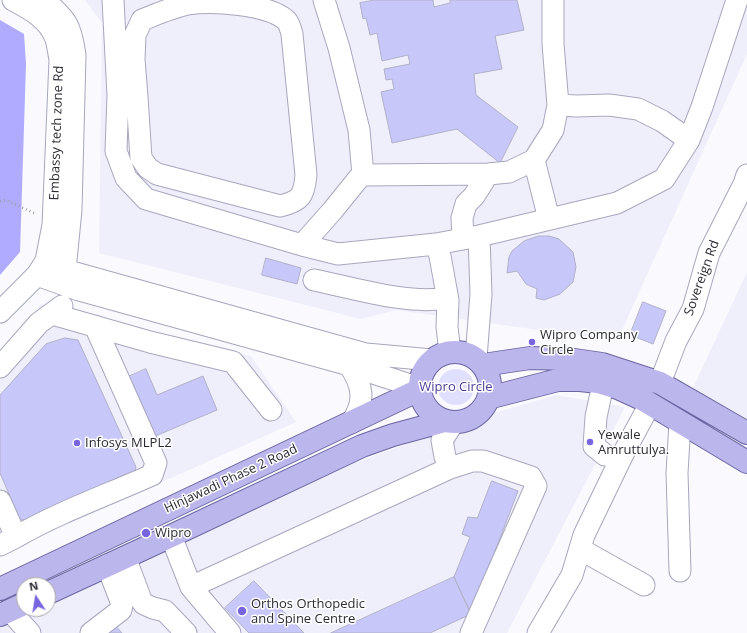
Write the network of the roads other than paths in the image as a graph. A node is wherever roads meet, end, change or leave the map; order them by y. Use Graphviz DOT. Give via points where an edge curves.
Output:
graph roads {
  1 [pos="13,0"];
  2 [pos="44,0"];
  3 [pos="113,0"];
  4 [pos="324,0"];
  5 [pos="552,0"];
  6 [pos="737,0"];
  7 [pos="127,96"];
  8 [pos="558,105"];
  9 [pos="689,140"];
  10 [pos="534,160"];
  11 [pos="488,174"];
  12 [pos="364,175"];
  13 [pos="747,176"];
  14 [pos="548,219"];
  15 [pos="471,237"];
  16 [pos="436,244"];
  17 [pos="302,245"];
  18 [pos="41,268"];
  19 [pos="62,277"];
  20 [pos="314,280"];
  21 [pos="79,290"];
  22 [pos="447,298"];
  23 [pos="0,312"];
  24 [pos="52,314"];
  25 [pos="96,326"];
  26 [pos="441,356"];
  27 [pos="479,362"];
  28 [pos="349,365"];
  29 [pos="0,367"];
  30 [pos="660,383"];
  31 [pos="603,384"];
  32 [pos="419,389"];
  33 [pos="488,398"];
  34 [pos="650,404"];
  35 [pos="271,410"];
  36 [pos="351,422"];
  37 [pos="449,422"];
  38 [pos="680,422"];
  39 [pos="747,434"];
  40 [pos="604,455"];
  41 [pos="747,462"];
  42 [pos="450,468"];
  43 [pos="0,501"];
  44 [pos="171,536"];
  45 [pos="8,541"];
  46 [pos="580,549"];
  47 [pos="116,561"];
  48 [pos="680,571"];
  49 [pos="644,585"];
  50 [pos="191,587"];
  51 [pos="0,589"];
  52 [pos="56,589"];
  53 [pos="11,610"];
  54 [pos="544,631"];
  55 [pos="30,633"];
  56 [pos="91,633"];
  57 [pos="186,633"];
  58 [pos="230,633"];
  59 [pos="471,633"];
  1 -- 18 [label="street, Embassy tech zone Rd" via="40,16 56,38 60,60 53,225"];
  2 -- 19 [label="street" via="60,13 67,23 75,55 71,210"];
  3 -- 7 [label="street"];
  4 -- 12 [label="street" via="339,48 359,130"];
  5 -- 8 [label="street"];
  6 -- 9 [label="street"];
  7 -- 7 [label="street" via="134,59 135,35 142,20 189,4 222,2 273,13 287,21 292,34 306,175 305,188 299,199 280,206 157,174 148,168 141,158"];
  7 -- 17 [label="street" via="116,151 126,178 146,199"];
  8 -- 9 [label="street" via="609,105 638,109 662,121"];
  8 -- 10 [label="street" via="552,130"];
  9 -- 14 [label="street" via="664,179 617,203"];
  10 -- 11 [label="street" via="509,172"];
  10 -- 14 [label="street"];
  11 -- 12 [label="street"];
  11 -- 15 [label="street" via="466,204 462,218"];
  12 -- 17 [label="street"];
  13 -- 30 [label="street, Sovereign Rd" via="709,253 693,309 676,341"];
  14 -- 15 [label="street"];
  15 -- 16 [label="street"];
  15 -- 27 [label="street" via="481,294"];
  16 -- 17 [label="street" via="338,254"];
  16 -- 22 [label="street"];
  18 -- 19 [label="street"];
  18 -- 23 [label="street"];
  19 -- 21 [label="street"];
  19 -- 26 [label="street" via="366,354"];
  20 -- 22 [label="street" via="404,298"];
  21 -- 24 [label="street"];
  21 -- 28 [label="street"];
  22 -- 26 [label="street" via="447,327"];
  24 -- 25 [label="street"];
  24 -- 29 [label="street" via="40,323"];
  25 -- 35 [label="street" via="233,362"];
  25 -- 45 [label="street" via="156,463 152,475"];
  26 -- 27 [label="main road" via="459,352 468,354"];
  26 -- 32 [label="main road" via="422,372"];
  27 -- 30 [label="main road" via="530,358 568,359 602,364"];
  27 -- 33 [label="main road" via="490,381"];
  28 -- 32 [label="street"];
  28 -- 36 [label="street" via="358,377 360,386 358,413"];
  30 -- 39 [label="main road"];
  31 -- 33 [label="main road" via="558,380"];
  31 -- 34 [label="main road" via="618,388"];
  31 -- 40 [label="street" via="596,417 594,446"];
  32 -- 36 [label="main road, Hinjawadi Phase 2 Road"];
  32 -- 37 [label="main road" via="424,406 437,418"];
  33 -- 37 [label="main road" via="485,406 471,418 463,422"];
  34 -- 38 [label="main road"];
  34 -- 46 [label="street" via="623,454 584,535"];
  36 -- 51 [label="main road, Hinjawadi Phase 2 Road"];
  37 -- 42 [label="street" via="442,440"];
  37 -- 44 [label="main road, Hinjawadi Phase 2 Road" via="393,435 362,446"];
  38 -- 41 [label="main road"];
  38 -- 48 [label="street" via="677,473"];
  42 -- 50 [label="street"];
  42 -- 59 [label="street" via="472,461 483,461 531,477 536,486"];
  43 -- 45 [label="street"];
  44 -- 47 [label="main road, Hinjawadi Phase 2 Road"];
  44 -- 50 [label="street"];
  46 -- 49 [label="street"];
  46 -- 54 [label="street" via="572,575"];
  47 -- 52 [label="main road, Hinjawadi Phase 2 Road"];
  47 -- 56 [label="street" via="121,610"];
  47 -- 57 [label="street" via="144,604 165,611"];
  50 -- 58 [label="street"];
  53 -- 55 [label="street"];
}
